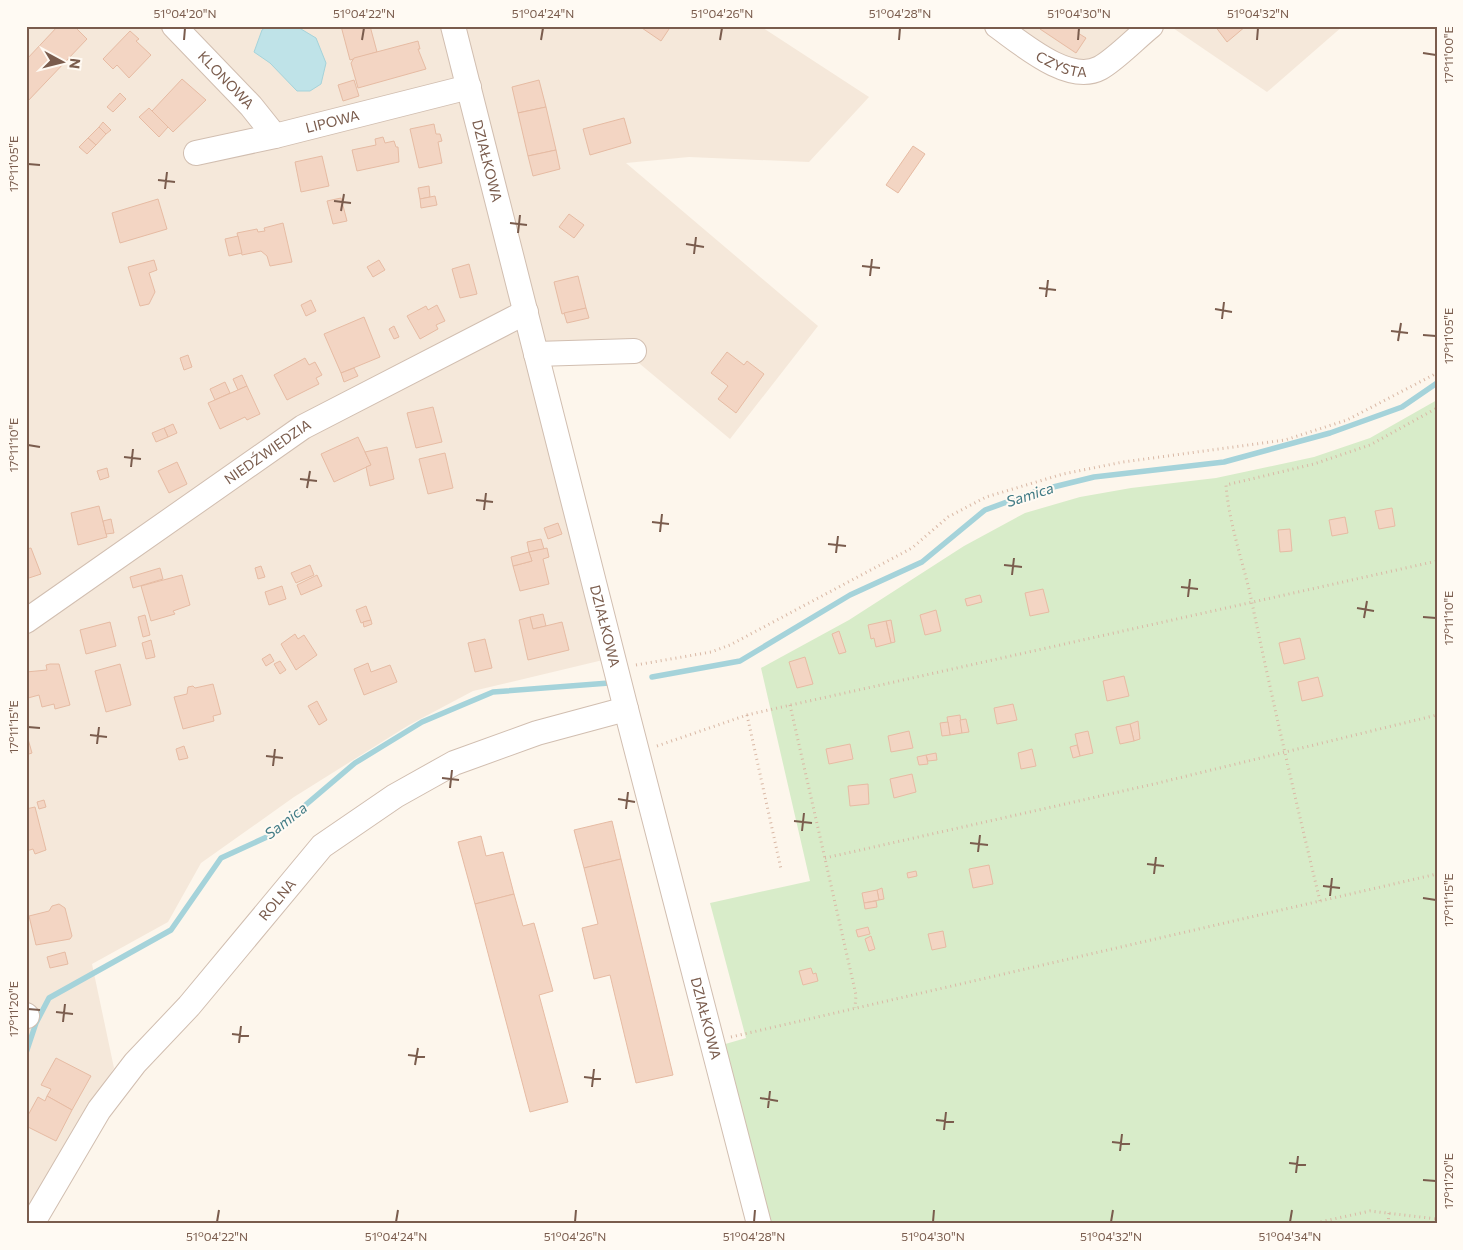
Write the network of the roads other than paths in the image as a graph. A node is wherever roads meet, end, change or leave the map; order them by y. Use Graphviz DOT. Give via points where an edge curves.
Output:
graph roads {
  1 [pos="174,26"];
  2 [pos="453,26"];
  3 [pos="997,26"];
  4 [pos="1151,26"];
  5 [pos="469,87"];
  6 [pos="275,136"];
  7 [pos="196,153"];
  8 [pos="526,312"];
  9 [pos="634,351"];
  10 [pos="536,354"];
  11 [pos="26,621"];
  12 [pos="626,709"];
  13 [pos="32,1224"];
  14 [pos="759,1224"];
  1 -- 6 [label="street, KLONOWA" via="252,106"];
  2 -- 5 [label="street, DZIAŁKOWA"];
  3 -- 4 [label="street, CZYSTA" via="1048,61 1075,73 1099,69"];
  5 -- 6 [label="street, LIPOWA"];
  5 -- 8 [label="street, DZIAŁKOWA"];
  6 -- 7 [label="street, LIPOWA"];
  8 -- 10 [label="street, DZIAŁKOWA"];
  8 -- 11 [label="street, NIEDŹWIEDZIA" via="303,427"];
  9 -- 10 [label="street"];
  10 -- 12 [label="street, DZIAŁKOWA"];
  12 -- 13 [label="street, ROLNA" via="537,733 454,763 395,796 322,846 105,1102"];
  12 -- 14 [label="street, DZIAŁKOWA"];
}
